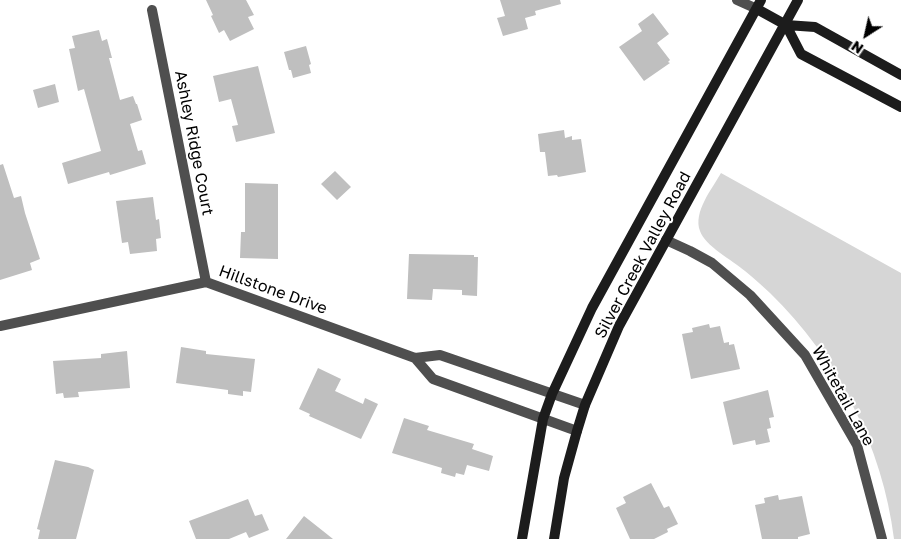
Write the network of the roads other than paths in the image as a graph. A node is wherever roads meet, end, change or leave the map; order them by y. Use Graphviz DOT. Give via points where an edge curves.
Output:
graph roads {
  1 [pos="737,0"];
  2 [pos="798,0"];
  3 [pos="759,4"];
  4 [pos="152,10"];
  5 [pos="786,25"];
  6 [pos="901,75"];
  7 [pos="901,107"];
  8 [pos="666,240"];
  9 [pos="206,282"];
  10 [pos="0,326"];
  11 [pos="415,358"];
  12 [pos="552,394"];
  13 [pos="586,406"];
  14 [pos="543,419"];
  15 [pos="577,431"];
  16 [pos="522,539"];
  17 [pos="554,539"];
  18 [pos="882,539"];
  1 -- 3 [label="street"];
  2 -- 5 [label="main road, Silver Creek Valley Road"];
  3 -- 5 [label="main road"];
  3 -- 12 [label="main road, Silver Creek Valley Road" via="592,308"];
  4 -- 9 [label="street, Ashley Ridge Court"];
  5 -- 6 [label="main road" via="816,27"];
  5 -- 7 [label="main road" via="801,54"];
  5 -- 8 [label="main road, Silver Creek Valley Road"];
  8 -- 13 [label="main road, Silver Creek Valley Road" via="619,326"];
  8 -- 18 [label="street, Whitetail Lane" via="712,264 750,295 805,355 856,445"];
  9 -- 10 [label="street, Hillstone Drive"];
  9 -- 11 [label="street, Hillstone Drive"];
  11 -- 12 [label="street, Hillstone Drive" via="440,355"];
  11 -- 14 [label="street, Hillstone Drive" via="433,379"];
  12 -- 13 [label="street, Hillstone Drive"];
  12 -- 14 [label="main road, Silver Creek Valley Road"];
  13 -- 15 [label="main road, Silver Creek Valley Road"];
  14 -- 15 [label="street, Hillstone Drive"];
  14 -- 16 [label="main road, Silver Creek Valley Road"];
  15 -- 17 [label="main road, Silver Creek Valley Road" via="564,478"];
}
